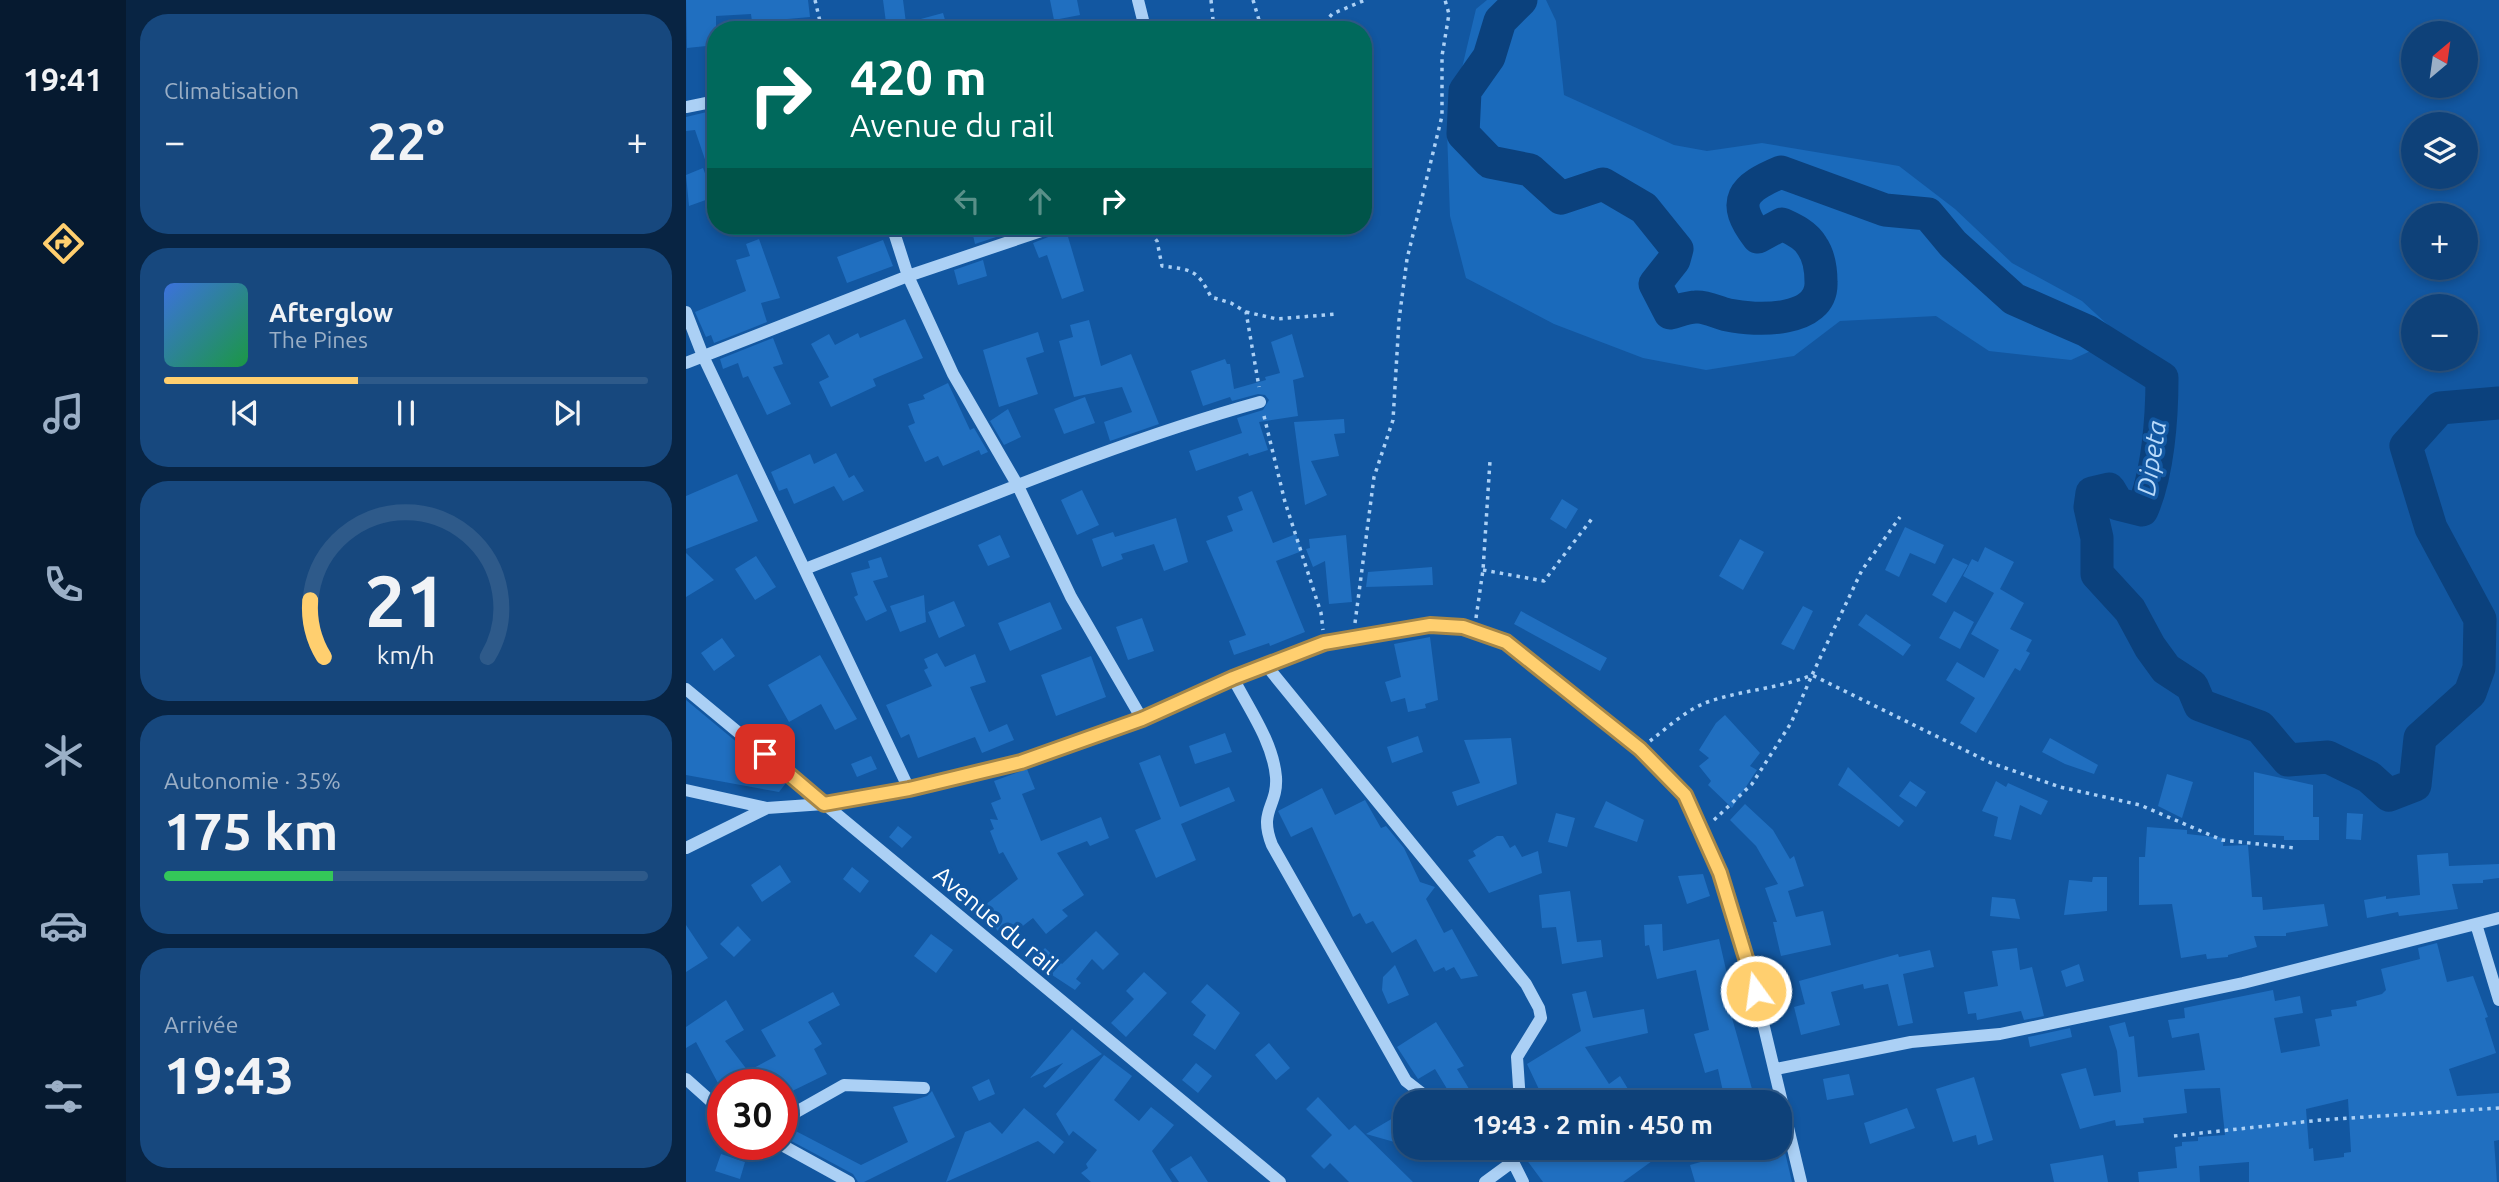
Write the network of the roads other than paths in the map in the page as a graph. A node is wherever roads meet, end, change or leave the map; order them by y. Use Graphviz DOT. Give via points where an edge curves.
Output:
graph roads {
  1 [pos="1138,0"];
  2 [pos="1143,21"];
  3 [pos="707,103"];
  4 [pos="686,107"];
  5 [pos="895,235"];
  6 [pos="1029,235"];
  7 [pos="908,276"];
  8 [pos="686,312"];
  9 [pos="704,356"];
  10 [pos="686,363"];
  11 [pos="1260,402"];
  12 [pos="1018,486"];
  13 [pos="805,569"];
  14 [pos="1266,665"];
  15 [pos="1233,678"];
  16 [pos="686,689"];
  17 [pos="1142,719"];
  18 [pos="909,789"];
  19 [pos="686,790"];
  20 [pos="824,804"];
  21 [pos="767,808"];
  22 [pos="686,848"];
  23 [pos="2499,918"];
  24 [pos="2476,924"];
  25 [pos="2499,1000"];
  26 [pos="1776,1069"];
  27 [pos="686,1079"];
  28 [pos="924,1087"];
  29 [pos="1418,1090"];
  30 [pos="1519,1090"];
  31 [pos="707,1098"];
  32 [pos="798,1111"];
  33 [pos="798,1154"];
  34 [pos="1510,1160"];
  35 [pos="1511,1163"];
  36 [pos="849,1182"];
  37 [pos="1280,1182"];
  38 [pos="1485,1182"];
  39 [pos="1523,1182"];
  40 [pos="1801,1182"];
  1 -- 2 [label="street"];
  3 -- 4 [label="street"];
  5 -- 7 [label="street"];
  6 -- 7 [label="street"];
  7 -- 9 [label="street"];
  7 -- 12 [label="street" via="953,374"];
  8 -- 9 [label="street"];
  9 -- 10 [label="street"];
  9 -- 13 [label="street"];
  11 -- 12 [label="street"];
  12 -- 13 [label="street"];
  12 -- 17 [label="street" via="1071,597"];
  13 -- 18 [label="street"];
  14 -- 15 [label="street"];
  14 -- 26 [label="street" via="1355,635 1430,625 1474,630 1506,642 1640,749 1685,795 1703,830 1743,939"];
  14 -- 30 [label="street" via="1527,984 1541,1018 1517,1057"];
  15 -- 17 [label="street"];
  15 -- 29 [label="street" via="1273,761 1276,780 1265,829 1272,845 1406,1081"];
  16 -- 20 [label="street, Avenue du rail"];
  17 -- 18 [label="street" via="1021,762"];
  18 -- 20 [label="street"];
  19 -- 21 [label="street"];
  20 -- 21 [label="street"];
  20 -- 37 [label="street, Avenue du rail"];
  21 -- 22 [label="street"];
  23 -- 24 [label="street"];
  24 -- 25 [label="street"];
  24 -- 26 [label="street" via="2243,983 2013,1031 1911,1042"];
  26 -- 40 [label="street"];
  27 -- 31 [label="street"];
  28 -- 32 [label="street" via="844,1085"];
  33 -- 36 [label="street"];
  34 -- 35 [label="street"];
  35 -- 38 [label="street"];
  35 -- 39 [label="street"];
}
